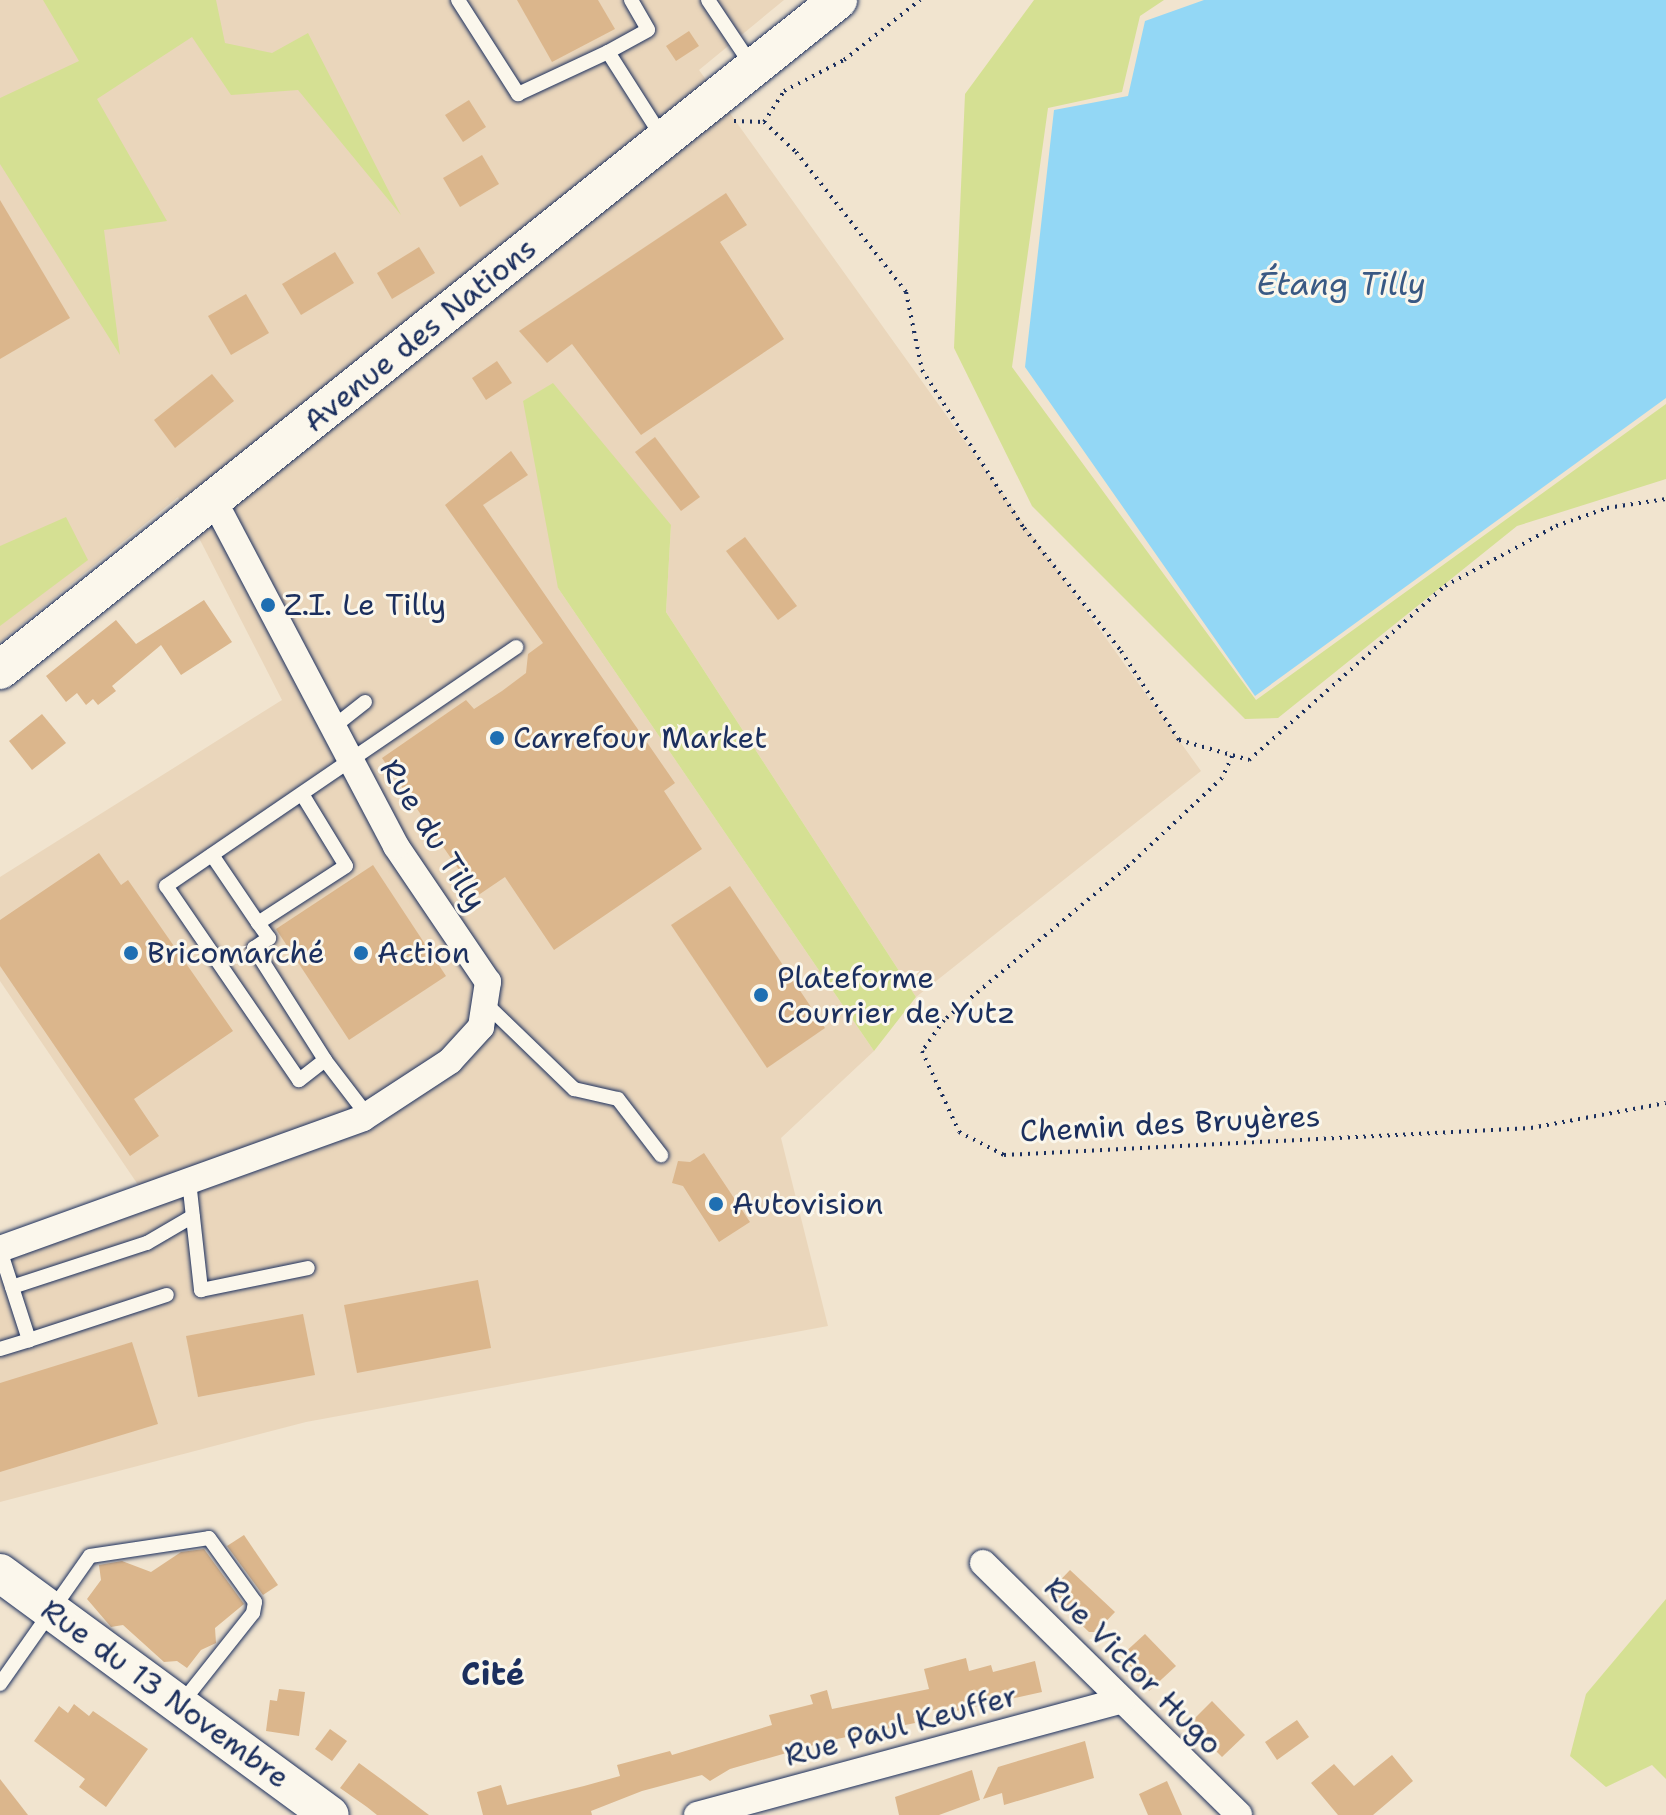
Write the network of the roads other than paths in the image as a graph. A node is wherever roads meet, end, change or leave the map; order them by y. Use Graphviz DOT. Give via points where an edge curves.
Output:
graph roads {
  1 [pos="458,0"];
  2 [pos="631,0"];
  3 [pos="708,0"];
  4 [pos="838,0"];
  5 [pos="608,52"];
  6 [pos="753,68"];
  7 [pos="664,140"];
  8 [pos="214,501"];
  9 [pos="516,647"];
  10 [pos="0,670"];
  11 [pos="365,702"];
  12 [pos="332,728"];
  13 [pos="351,761"];
  14 [pos="302,794"];
  15 [pos="212,855"];
  16 [pos="258,923"];
  17 [pos="485,1003"];
  18 [pos="325,1060"];
  19 [pos="367,1115"];
  20 [pos="661,1155"];
  21 [pos="189,1181"];
  22 [pos="193,1216"];
  23 [pos="0,1250"];
  24 [pos="308,1268"];
  25 [pos="9,1293"];
  26 [pos="167,1295"];
  27 [pos="29,1340"];
  28 [pos="0,1349"];
  29 [pos="983,1563"];
  30 [pos="0,1573"];
  31 [pos="53,1612"];
  32 [pos="0,1684"];
  33 [pos="1122,1700"];
  34 [pos="180,1705"];
  35 [pos="330,1815"];
  36 [pos="697,1815"];
  37 [pos="1239,1815"];
  1 -- 5 [label="lane" via="518,94"];
  2 -- 5 [label="lane" via="648,30"];
  3 -- 6 [label="lane"];
  4 -- 6 [label="main road, Avenue des Nations"];
  5 -- 7 [label="lane"];
  6 -- 7 [label="main road, Avenue des Nations"];
  7 -- 8 [label="main road, Avenue des Nations"];
  8 -- 10 [label="main road, Avenue des Nations"];
  8 -- 12 [label="street, Rue du Tilly"];
  9 -- 13 [label="lane"];
  11 -- 12 [label="lane"];
  12 -- 13 [label="street, Rue du Tilly"];
  13 -- 14 [label="lane"];
  13 -- 17 [label="street, Rue du Tilly" via="396,846 488,982"];
  14 -- 15 [label="lane"];
  14 -- 16 [label="lane" via="346,866"];
  15 -- 16 [label="lane"];
  15 -- 18 [label="lane" via="166,886 299,1080"];
  16 -- 18 [label="lane" via="269,938 254,948"];
  17 -- 19 [label="street" via="481,1027 450,1061"];
  17 -- 20 [label="lane" via="574,1089 618,1099"];
  18 -- 19 [label="lane"];
  19 -- 21 [label="street"];
  21 -- 22 [label="lane"];
  21 -- 23 [label="street"];
  22 -- 24 [label="lane" via="201,1290"];
  22 -- 25 [label="lane" via="147,1243"];
  23 -- 25 [label="lane"];
  25 -- 27 [label="lane"];
  26 -- 27 [label="lane"];
  27 -- 28 [label="lane"];
  29 -- 33 [label="street, Rue Victor Hugo"];
  30 -- 31 [label="main road, Rue du 13 Novembre"];
  31 -- 32 [label="lane"];
  31 -- 34 [label="main road, Rue du 13 Novembre"];
  31 -- 34 [label="lane" via="90,1556 209,1538 255,1602 253,1613"];
  33 -- 36 [label="street, Rue Paul Keuffer"];
  33 -- 37 [label="street, Rue Victor Hugo"];
  34 -- 35 [label="main road, Rue du 13 Novembre"];
}
